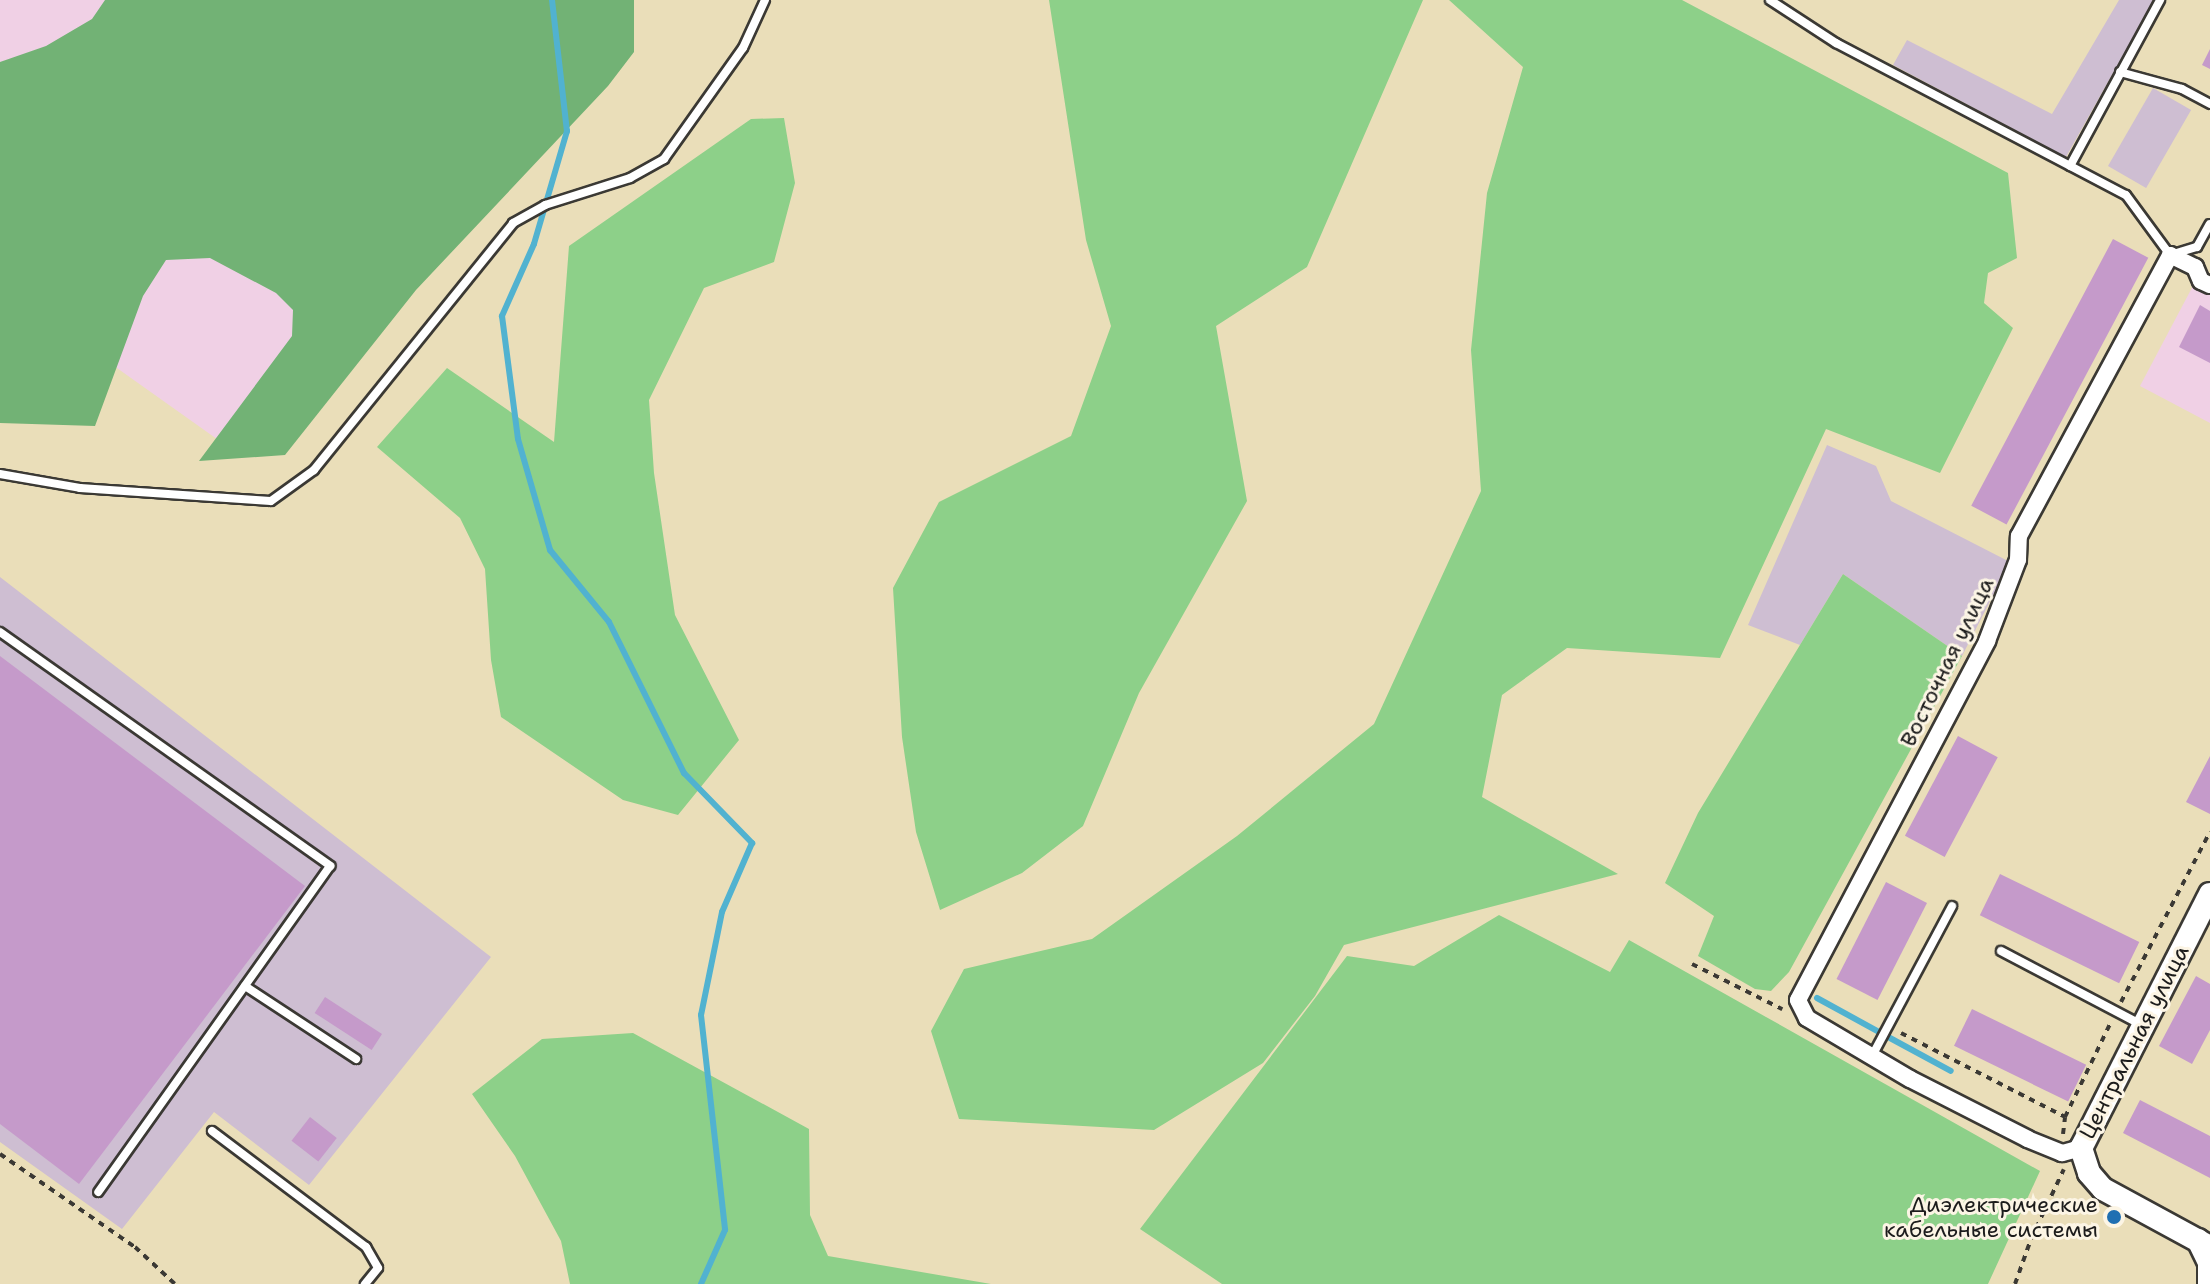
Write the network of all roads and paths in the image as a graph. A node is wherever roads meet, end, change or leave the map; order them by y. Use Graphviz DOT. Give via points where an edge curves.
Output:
graph roads {
  1 [pos="765,0"];
  2 [pos="1770,0"];
  3 [pos="2160,0"];
  4 [pos="2120,72"];
  5 [pos="2210,104"];
  6 [pos="2070,166"];
  7 [pos="2210,224"];
  8 [pos="2170,255"];
  9 [pos="2210,285"];
  10 [pos="0,474"];
  11 [pos="0,632"];
  12 [pos="2210,832"];
  13 [pos="2210,894"];
  14 [pos="1952,906"];
  15 [pos="2001,951"];
  16 [pos="1692,964"];
  17 [pos="245,986"];
  18 [pos="1799,1005"];
  19 [pos="2116,1011"];
  20 [pos="2141,1025"];
  21 [pos="1888,1027"];
  22 [pos="1872,1056"];
  23 [pos="356,1059"];
  24 [pos="212,1131"];
  25 [pos="2081,1148"];
  26 [pos="0,1154"];
  27 [pos="98,1192"];
  28 [pos="2204,1244"];
  29 [pos="175,1284"];
  30 [pos="365,1284"];
  31 [pos="2015,1284"];
  32 [pos="2209,1284"];
  1 -- 10 [label="lane" via="743,48 664,159 630,178 545,205 513,223 314,470 271,501 80,488"];
  2 -- 6 [label="lane" via="1836,43"];
  3 -- 4 [label="lane"];
  4 -- 5 [label="lane" via="2182,89"];
  4 -- 6 [label="lane"];
  6 -- 8 [label="lane" via="2126,195"];
  7 -- 8 [label="lane" via="2197,247"];
  8 -- 9 [label="street" via="2195,267 2201,281"];
  8 -- 18 [label="street, Восточная улица" via="2019,536 2018,560 1987,641"];
  11 -- 17 [label="lane" via="330,866"];
  12 -- 19 [label="path"];
  13 -- 20 [label="street, Центральная улица"];
  14 -- 21 [label="lane"];
  15 -- 19 [label="lane"];
  16 -- 18 [label="path" via="1771,1005"];
  17 -- 23 [label="lane"];
  17 -- 27 [label="lane"];
  18 -- 22 [label="street" via="1807,1018"];
  19 -- 20 [label="lane"];
  19 -- 21 [label="path" via="2065,1117"];
  20 -- 25 [label="street, Центральная улица"];
  21 -- 22 [label="lane"];
  22 -- 25 [label="street" via="2028,1139 2062,1153"];
  24 -- 30 [label="lane" via="366,1247 378,1268"];
  25 -- 28 [label="street" via="2089,1173 2103,1189"];
  25 -- 31 [label="path" via="2060,1174"];
  26 -- 29 [label="path" via="135,1247"];
  28 -- 32 [label="street"];
}
